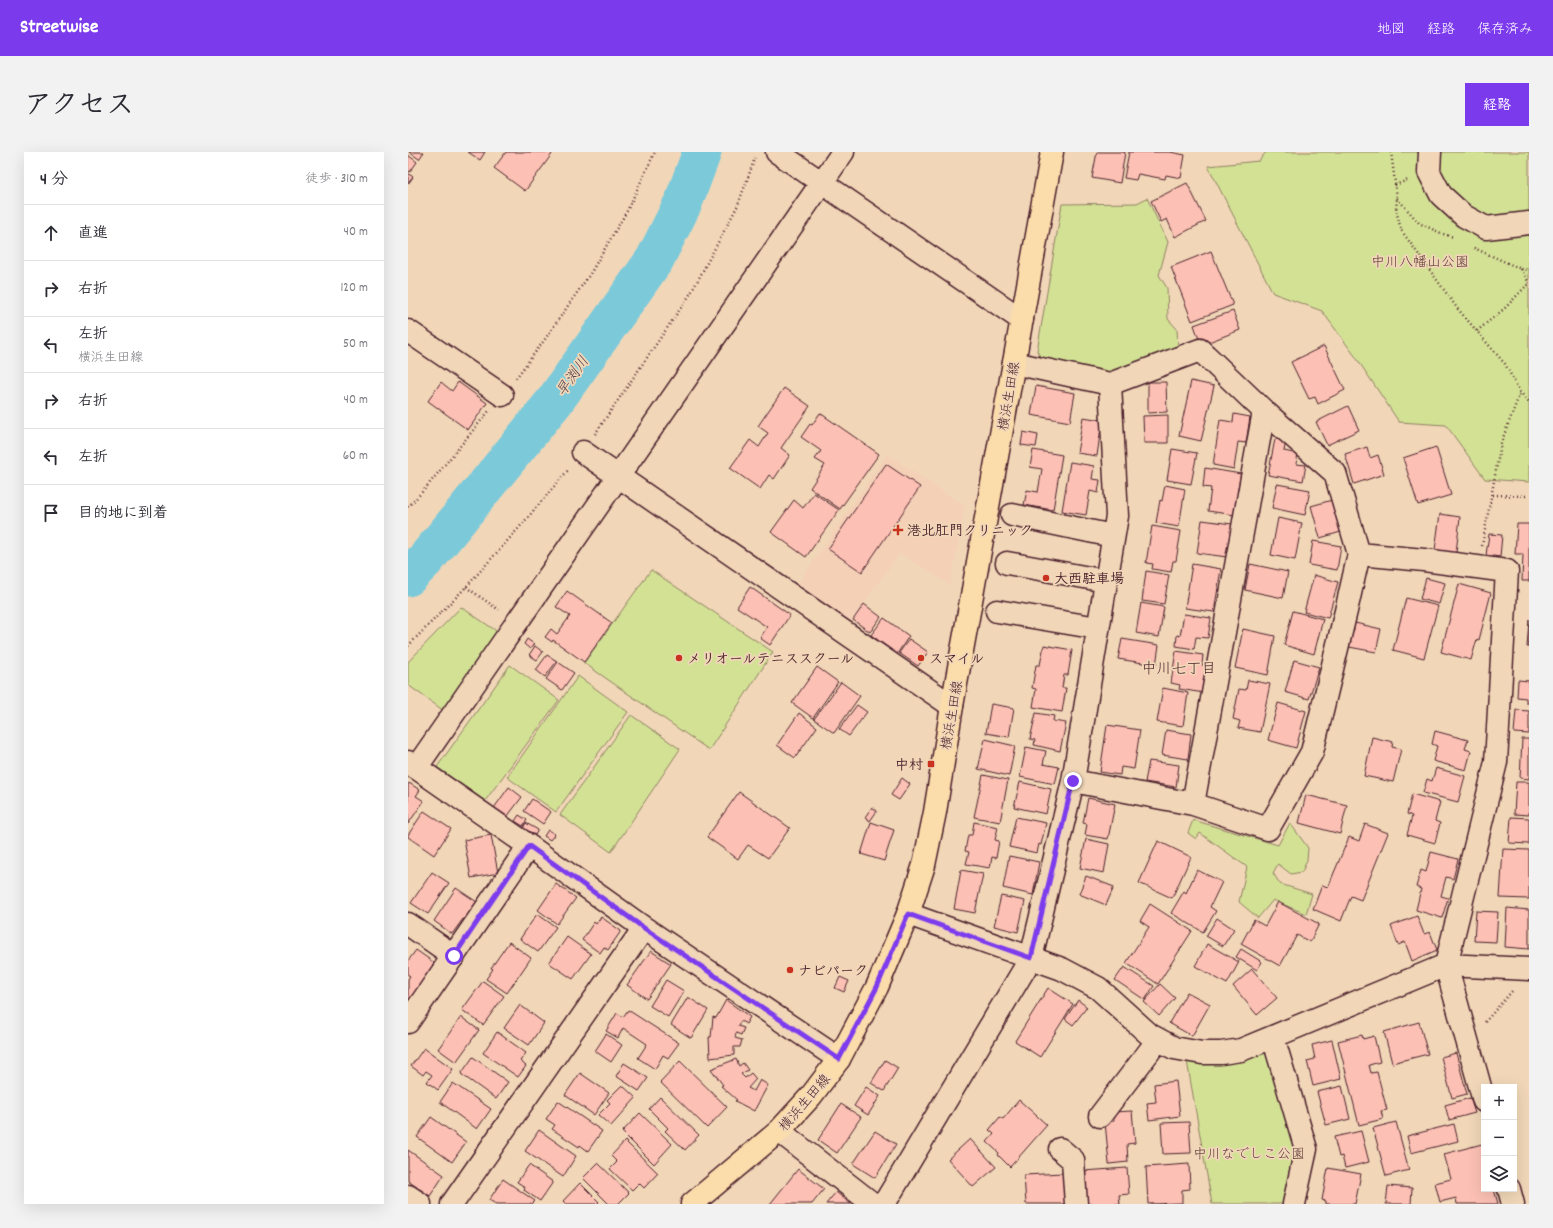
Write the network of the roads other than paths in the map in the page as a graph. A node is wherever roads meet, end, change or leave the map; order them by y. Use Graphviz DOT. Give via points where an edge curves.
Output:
graph roads {
  1 [pos="777,152"];
  2 [pos="843,152"];
  3 [pos="1052,152"];
  4 [pos="1430,152"];
  5 [pos="821,182"];
  6 [pos="1529,223"];
  7 [pos="1022,320"];
  8 [pos="408,331"];
  9 [pos="1014,364"];
  10 [pos="1110,384"];
  11 [pos="502,395"];
  12 [pos="1264,411"];
  13 [pos="583,452"];
  14 [pos="619,477"];
  15 [pos="1012,515"];
  16 [pos="1113,536"];
  17 [pos="1359,554"];
  18 [pos="1007,563"];
  19 [pos="1106,581"];
  20 [pos="997,611"];
  21 [pos="1098,628"];
  22 [pos="952,706"];
  23 [pos="412,765"];
  24 [pos="1073,781"];
  25 [pos="1193,804"];
  26 [pos="529,846"];
  27 [pos="908,914"];
  28 [pos="408,924"];
  29 [pos="644,928"];
  30 [pos="454,956"];
  31 [pos="1031,958"];
  32 [pos="1446,965"];
  33 [pos="1529,969"];
  34 [pos="408,1022"];
  35 [pos="1273,1037"];
  36 [pos="1158,1040"];
  37 [pos="839,1059"];
  38 [pos="1481,1090"];
  39 [pos="1100,1116"];
  40 [pos="779,1131"];
  41 [pos="1060,1150"];
  42 [pos="1510,1192"];
  43 [pos="408,1196"];
  44 [pos="420,1204"];
  45 [pos="452,1204"];
  46 [pos="692,1204"];
  47 [pos="873,1204"];
  48 [pos="884,1204"];
  49 [pos="1076,1204"];
  50 [pos="1294,1204"];
  51 [pos="1513,1204"];
  1 -- 5 [label="street"];
  2 -- 5 [label="street"];
  3 -- 7 [label="main road, 横浜生田線"];
  4 -- 6 [label="street" via="1429,172 1441,195 1464,216 1486,228"];
  5 -- 7 [label="street"];
  5 -- 14 [label="street"];
  7 -- 9 [label="main road, 横浜生田線"];
  8 -- 11 [label="street"];
  9 -- 10 [label="street"];
  9 -- 22 [label="main road, 横浜生田線"];
  10 -- 12 [label="street" via="1200,350"];
  10 -- 16 [label="street" via="1116,516"];
  12 -- 17 [label="street" via="1335,473"];
  12 -- 25 [label="street"];
  13 -- 14 [label="street"];
  14 -- 22 [label="street"];
  14 -- 23 [label="street" via="517,623"];
  15 -- 16 [label="street"];
  16 -- 19 [label="street"];
  17 -- 25 [label="street" via="1312,752 1268,829"];
  17 -- 32 [label="street" via="1507,571 1496,762"];
  18 -- 19 [label="street"];
  19 -- 21 [label="street"];
  20 -- 21 [label="street"];
  21 -- 24 [label="street"];
  22 -- 27 [label="main road, 横浜生田線" via="924,865"];
  23 -- 26 [label="street"];
  24 -- 25 [label="street"];
  24 -- 31 [label="street"];
  26 -- 29 [label="street"];
  26 -- 30 [label="street"];
  27 -- 31 [label="street"];
  27 -- 37 [label="main road, 横浜生田線" via="877,987"];
  28 -- 30 [label="street"];
  29 -- 37 [label="street"];
  29 -- 45 [label="street"];
  30 -- 34 [label="street"];
  31 -- 36 [label="street" via="1062,969 1098,988"];
  31 -- 48 [label="street"];
  32 -- 33 [label="street"];
  32 -- 35 [label="street"];
  32 -- 38 [label="street"];
  35 -- 36 [label="street" via="1241,1050 1202,1053 1174,1048"];
  35 -- 50 [label="street" via="1306,1150"];
  36 -- 39 [label="street"];
  37 -- 40 [label="main road, 横浜生田線" via="811,1096"];
  40 -- 46 [label="main road, 横浜生田線"];
  40 -- 47 [label="street"];
  41 -- 49 [label="street" via="1072,1160"];
  42 -- 51 [label="street"];
  43 -- 44 [label="street"];
}
